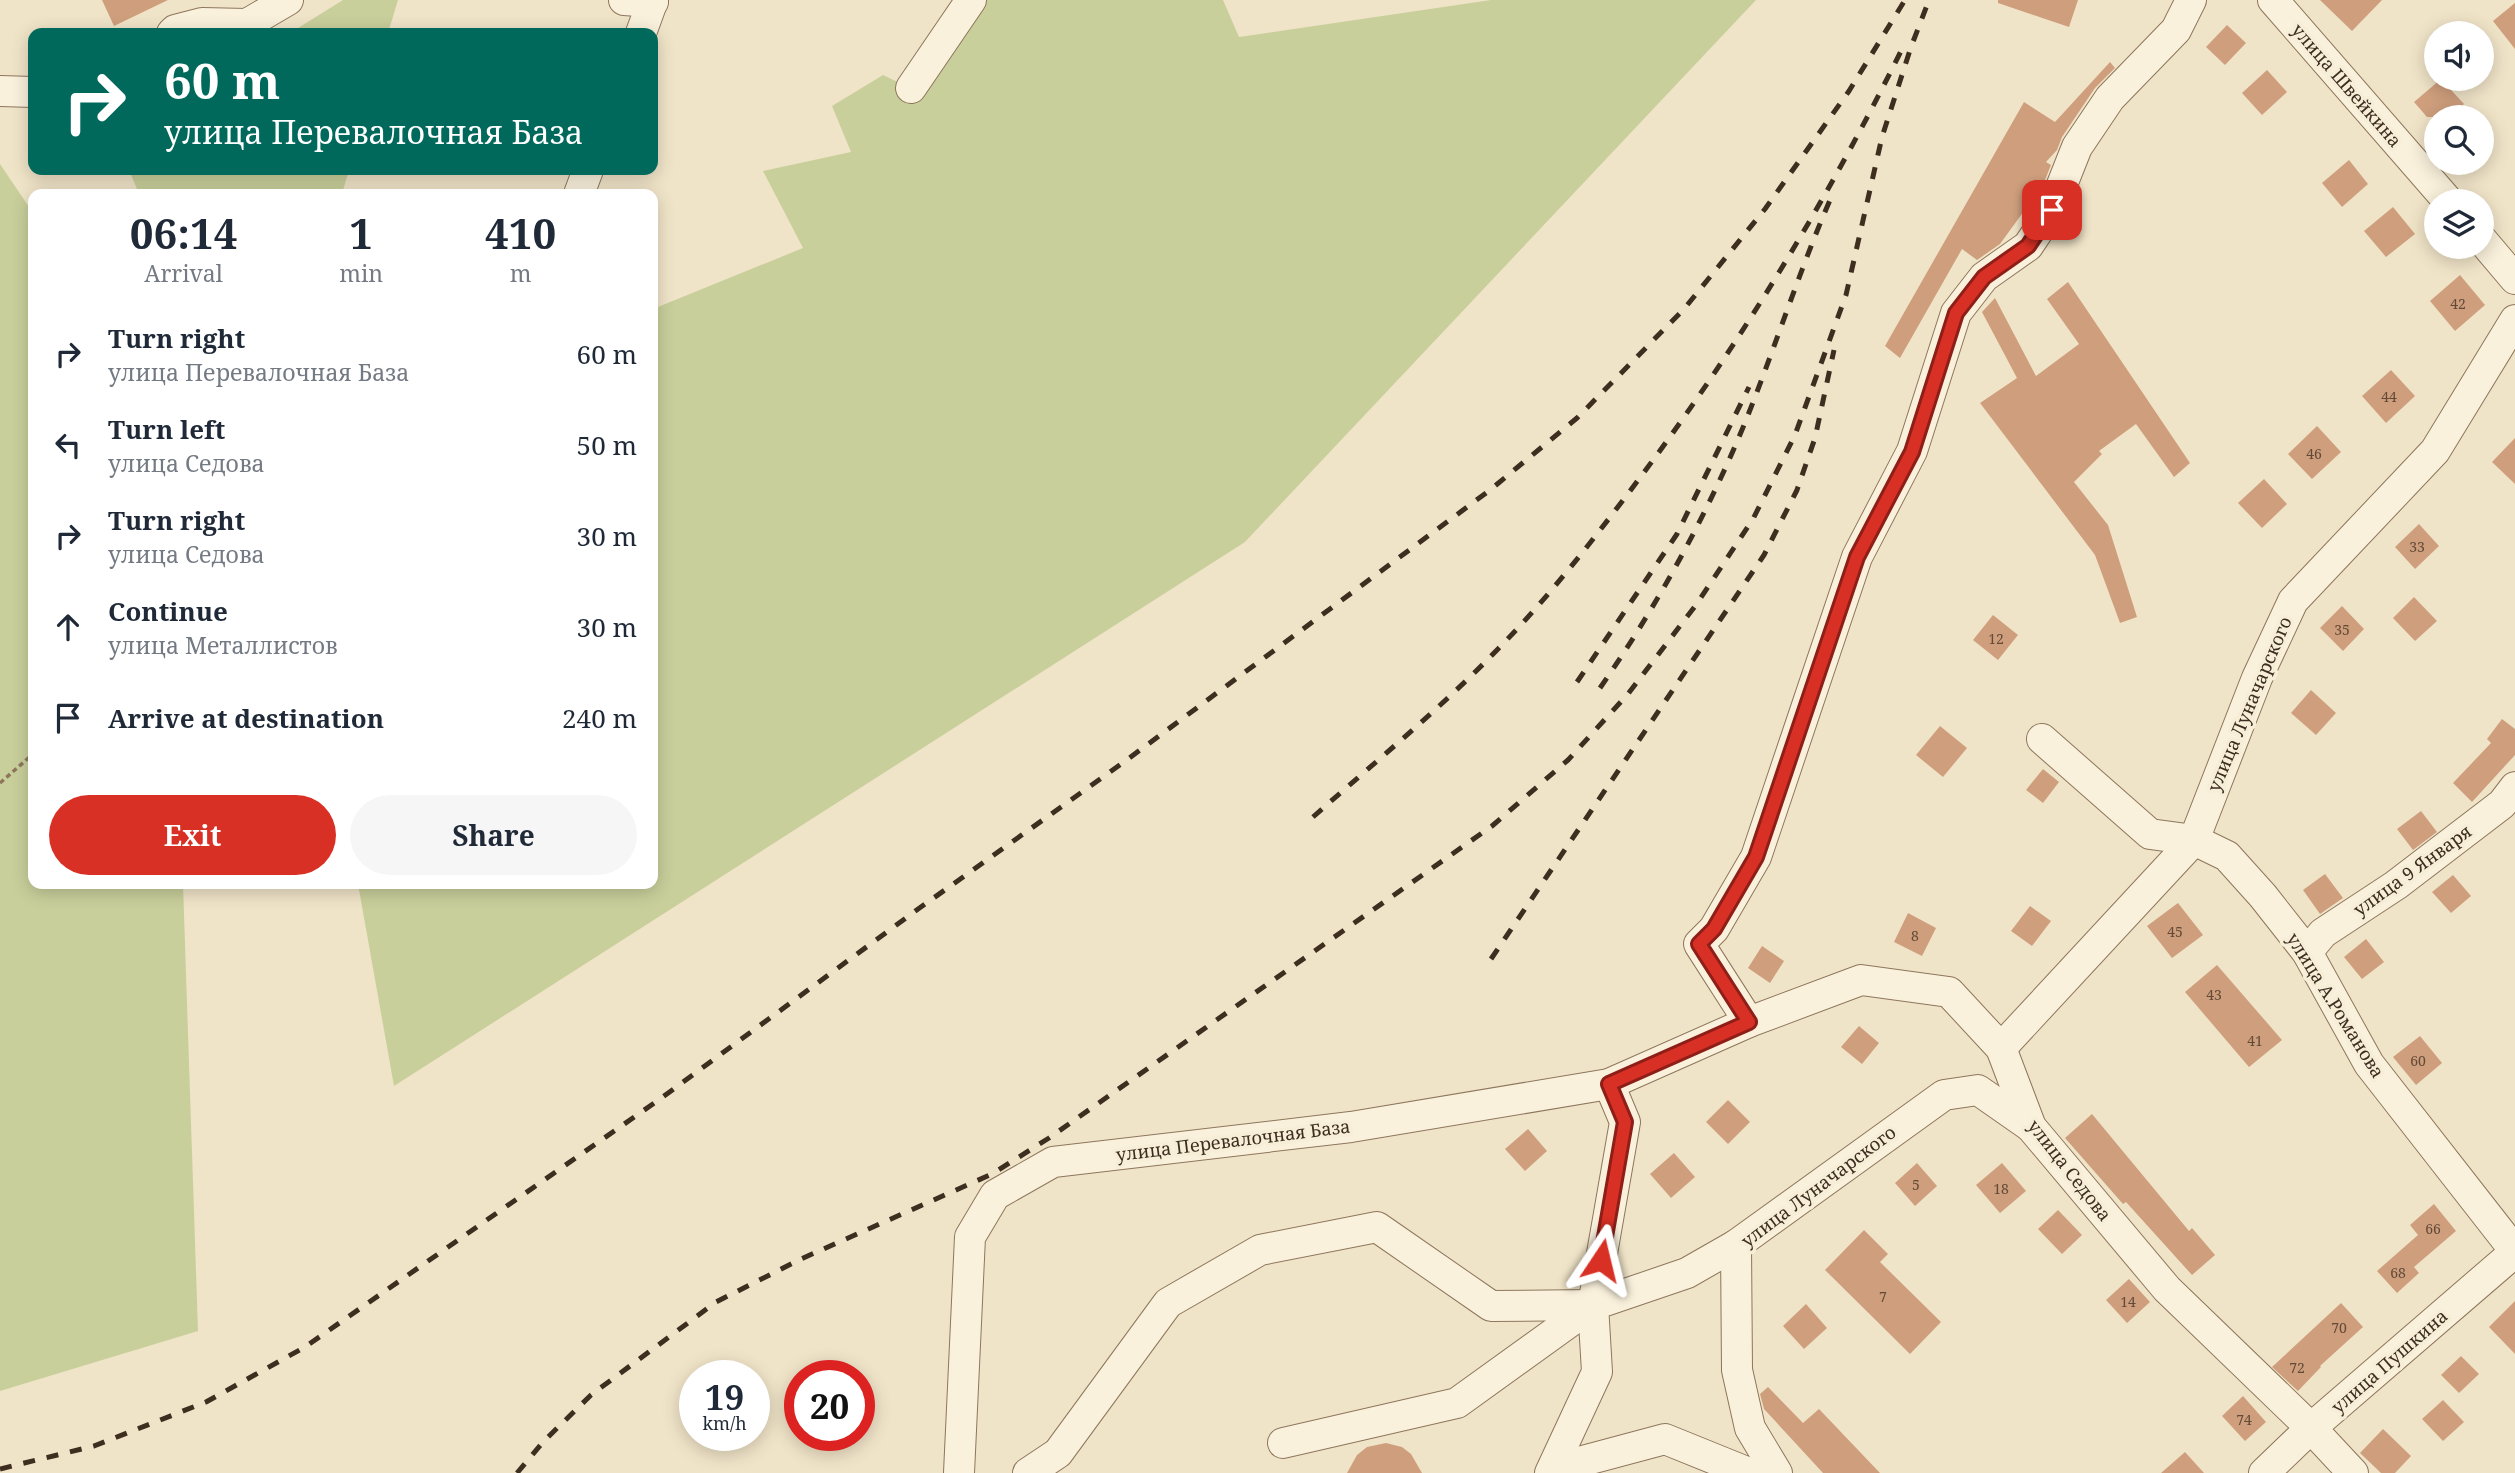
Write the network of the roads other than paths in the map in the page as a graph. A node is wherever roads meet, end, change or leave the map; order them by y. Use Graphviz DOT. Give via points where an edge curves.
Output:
graph roads {
  1 [pos="288,0"];
  2 [pos="971,0"];
  3 [pos="2191,0"];
  4 [pos="2273,0"];
  5 [pos="643,1"];
  6 [pos="183,28"];
  7 [pos="641,28"];
  8 [pos="911,88"];
  9 [pos="0,91"];
  10 [pos="28,92"];
  11 [pos="2438,189"];
  12 [pos="2494,254"];
  13 [pos="2515,279"];
  14 [pos="2515,320"];
  15 [pos="2042,739"];
  16 [pos="2515,786"];
  17 [pos="2194,840"];
  18 [pos="2307,953"];
  19 [pos="1749,1022"];
  20 [pos="2001,1048"];
  21 [pos="1609,1084"];
  22 [pos="2031,1127"];
  23 [pos="1736,1245"];
  24 [pos="2515,1252"];
  25 [pos="1593,1305"];
  26 [pos="2311,1428"];
  27 [pos="1283,1443"];
  28 [pos="1552,1471"];
  29 [pos="959,1473"];
  30 [pos="1028,1473"];
  31 [pos="1749,1473"];
  32 [pos="1777,1473"];
  33 [pos="2264,1473"];
  34 [pos="2353,1473"];
  1 -- 6 [label="street" via="247,24 202,23"];
  2 -- 8 [label="street"];
  3 -- 19 [label="street" via="2176,30 2110,97 2077,147 2052,210 2028,246 1984,277 1956,313 1912,452 1857,557 1756,857 1714,929 1699,944"];
  4 -- 11 [label="street, улица Швейкина"];
  5 -- 7 [label="street"];
  9 -- 10 [label="street"];
  12 -- 13 [label="street"];
  14 -- 17 [label="street, улица Луначарского" via="2435,451 2293,601 2257,678"];
  15 -- 17 [label="street" via="2150,834"];
  16 -- 18 [label="street, улица 9 Января" via="2502,804 2396,885 2323,933"];
  17 -- 18 [label="street, улица А.Романова" via="2227,856"];
  17 -- 20 [label="street, улица Луначарского"];
  18 -- 24 [label="street, улица А.Романова" via="2369,1063"];
  19 -- 20 [label="street, улица Седова" via="1861,980 1949,992"];
  19 -- 21 [label="street, улица Перевалочная База"];
  20 -- 22 [label="street, улица Седова"];
  21 -- 25 [label="street" via="1625,1122"];
  21 -- 29 [label="street, улица Перевалочная База" via="1351,1127 1053,1161 995,1195 970,1237"];
  22 -- 23 [label="street, улица Луначарского" via="1978,1090 1944,1095"];
  22 -- 26 [label="street, улица Седова" via="2167,1289"];
  23 -- 25 [label="street" via="1687,1273"];
  23 -- 32 [label="street, улица Луначарского" via="1737,1370 1750,1428"];
  24 -- 26 [label="street, улица Пушкина"];
  25 -- 27 [label="street" via="1457,1403"];
  25 -- 28 [label="street" via="1597,1373"];
  25 -- 30 [label="street" via="1491,1306 1377,1227 1260,1250 1168,1303 1058,1453"];
  26 -- 33 [label="street, улица Пушкина"];
  26 -- 34 [label="street, улица Седова"];
  28 -- 31 [label="street" via="1665,1439"];
}
